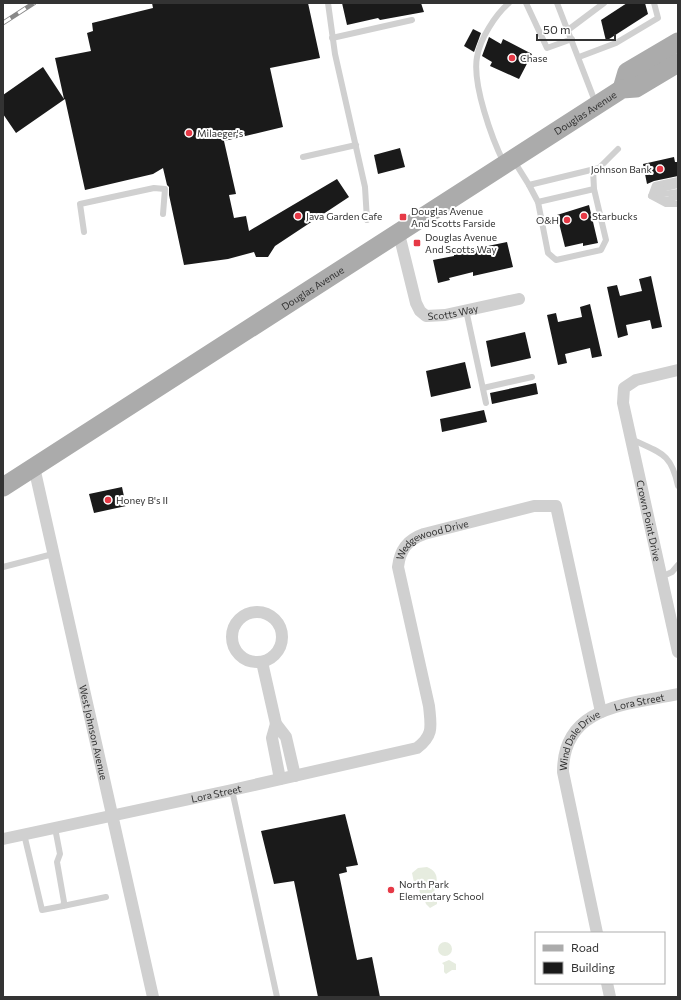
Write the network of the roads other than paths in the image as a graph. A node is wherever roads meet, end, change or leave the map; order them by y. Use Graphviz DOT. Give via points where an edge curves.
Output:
graph roads {
  1 [pos="328,3"];
  2 [pos="509,3"];
  3 [pos="526,3"];
  4 [pos="557,3"];
  5 [pos="604,3"];
  6 [pos="654,3"];
  7 [pos="412,20"];
  8 [pos="568,30"];
  9 [pos="332,38"];
  10 [pos="572,39"];
  11 [pos="678,42"];
  12 [pos="579,57"];
  13 [pos="678,63"];
  14 [pos="657,76"];
  15 [pos="678,79"];
  16 [pos="622,89"];
  17 [pos="596,106"];
  18 [pos="356,145"];
  19 [pos="618,150"];
  20 [pos="303,157"];
  21 [pos="509,162"];
  22 [pos="593,169"];
  23 [pos="678,180"];
  24 [pos="529,185"];
  25 [pos="678,185"];
  26 [pos="594,189"];
  27 [pos="678,192"];
  28 [pos="650,196"];
  29 [pos="678,197"];
  30 [pos="538,202"];
  31 [pos="678,204"];
  32 [pos="163,214"];
  33 [pos="367,220"];
  34 [pos="84,232"];
  35 [pos="398,234"];
  36 [pos="519,299"];
  37 [pos="466,310"];
  38 [pos="678,370"];
  39 [pos="532,377"];
  40 [pos="483,388"];
  41 [pos="486,403"];
  42 [pos="631,439"];
  43 [pos="34,467"];
  44 [pos="678,486"];
  45 [pos="3,487"];
  46 [pos="556,506"];
  47 [pos="53,554"];
  48 [pos="678,566"];
  49 [pos="3,567"];
  50 [pos="661,577"];
  51 [pos="678,652"];
  52 [pos="262,662"];
  53 [pos="678,694"];
  54 [pos="601,712"];
  55 [pos="276,724"];
  56 [pos="426,741"];
  57 [pos="295,776"];
  58 [pos="280,779"];
  59 [pos="232,790"];
  60 [pos="112,816"];
  61 [pos="55,828"];
  62 [pos="24,834"];
  63 [pos="3,839"];
  64 [pos="106,897"];
  65 [pos="63,906"];
  66 [pos="597,932"];
  67 [pos="607,984"];
  68 [pos="153,997"];
  69 [pos="277,997"];
  70 [pos="610,997"];
  1 -- 9 [label="lane"];
  2 -- 21 [label="lane" via="489,26 477,57 477,76 482,101 496,147"];
  3 -- 10 [label="lane" via="547,48"];
  4 -- 8 [label="lane"];
  5 -- 8 [label="lane"];
  6 -- 12 [label="lane" via="658,18 616,44"];
  7 -- 9 [label="lane"];
  8 -- 10 [label="lane"];
  9 -- 18 [label="lane"];
  10 -- 12 [label="lane"];
  11 -- 16 [label="main road, Douglas Avenue" via="627,72"];
  12 -- 17 [label="lane"];
  13 -- 14 [label="main road, Douglas Avenue"];
  14 -- 15 [label="main road"];
  14 -- 16 [label="main road, Douglas Avenue" via="636,88"];
  16 -- 17 [label="main road, Douglas Avenue"];
  17 -- 21 [label="main road, Douglas Avenue"];
  18 -- 20 [label="lane"];
  18 -- 33 [label="lane" via="365,187"];
  19 -- 22 [label="lane" via="599,168"];
  21 -- 24 [label="lane"];
  21 -- 35 [label="main road, Douglas Avenue"];
  22 -- 24 [label="lane"];
  22 -- 26 [label="lane"];
  23 -- 28 [label="lane" via="655,185"];
  24 -- 30 [label="lane"];
  25 -- 28 [label="lane" via="657,190"];
  26 -- 30 [label="lane"];
  26 -- 30 [label="lane" via="606,240 601,250 556,260 548,253"];
  27 -- 28 [label="lane"];
  28 -- 29 [label="lane" via="666,200"];
  28 -- 31 [label="lane" via="666,204"];
  32 -- 34 [label="lane" via="165,189 154,188 80,204"];
  35 -- 37 [label="street, Scotts Way" via="420,311 426,316 434,317"];
  35 -- 43 [label="main road, Douglas Avenue"];
  36 -- 37 [label="street, Scotts Way"];
  37 -- 40 [label="lane"];
  38 -- 42 [label="street, Crown Point Drive" via="636,380 624,388 623,403"];
  39 -- 40 [label="lane"];
  40 -- 41 [label="lane"];
  42 -- 44 [label="lane" via="669,460 674,468"];
  42 -- 50 [label="street, Crown Point Drive"];
  43 -- 45 [label="main road, Douglas Avenue"];
  43 -- 47 [label="street, West Johnson Avenue"];
  46 -- 54 [label="street, Wind Dale Drive"];
  46 -- 56 [label="street, Wedgewood Drive" via="534,506 424,534 408,543 402,550 398,567 429,706 431,724 430,735"];
  47 -- 49 [label="lane"];
  47 -- 60 [label="street, West Johnson Avenue"];
  48 -- 50 [label="lane"];
  50 -- 51 [label="street, Crown Point Drive"];
  52 -- 52 [label="street" via="276,654 282,639 281,631 270,616 250,612 236,622 231,639 236,651 245,660"];
  52 -- 55 [label="street"];
  53 -- 54 [label="street, Lora Street"];
  54 -- 66 [label="street, Wind Dale Drive" via="577,728 565,749 563,760 563,772"];
  55 -- 57 [label="street" via="286,737"];
  55 -- 58 [label="street" via="272,738"];
  56 -- 57 [label="street, Lora Street" via="417,748"];
  57 -- 58 [label="street, Lora Street"];
  58 -- 59 [label="street, Lora Street"];
  59 -- 60 [label="street, Lora Street"];
  59 -- 69 [label="lane"];
  60 -- 61 [label="street, Lora Street"];
  60 -- 68 [label="street, West Johnson Avenue"];
  61 -- 62 [label="street, Lora Street"];
  61 -- 65 [label="lane" via="60,854 57,862"];
  62 -- 63 [label="street, Lora Street"];
  62 -- 65 [label="lane" via="42,910"];
  64 -- 65 [label="lane"];
  67 -- 70 [label="street"];
}
